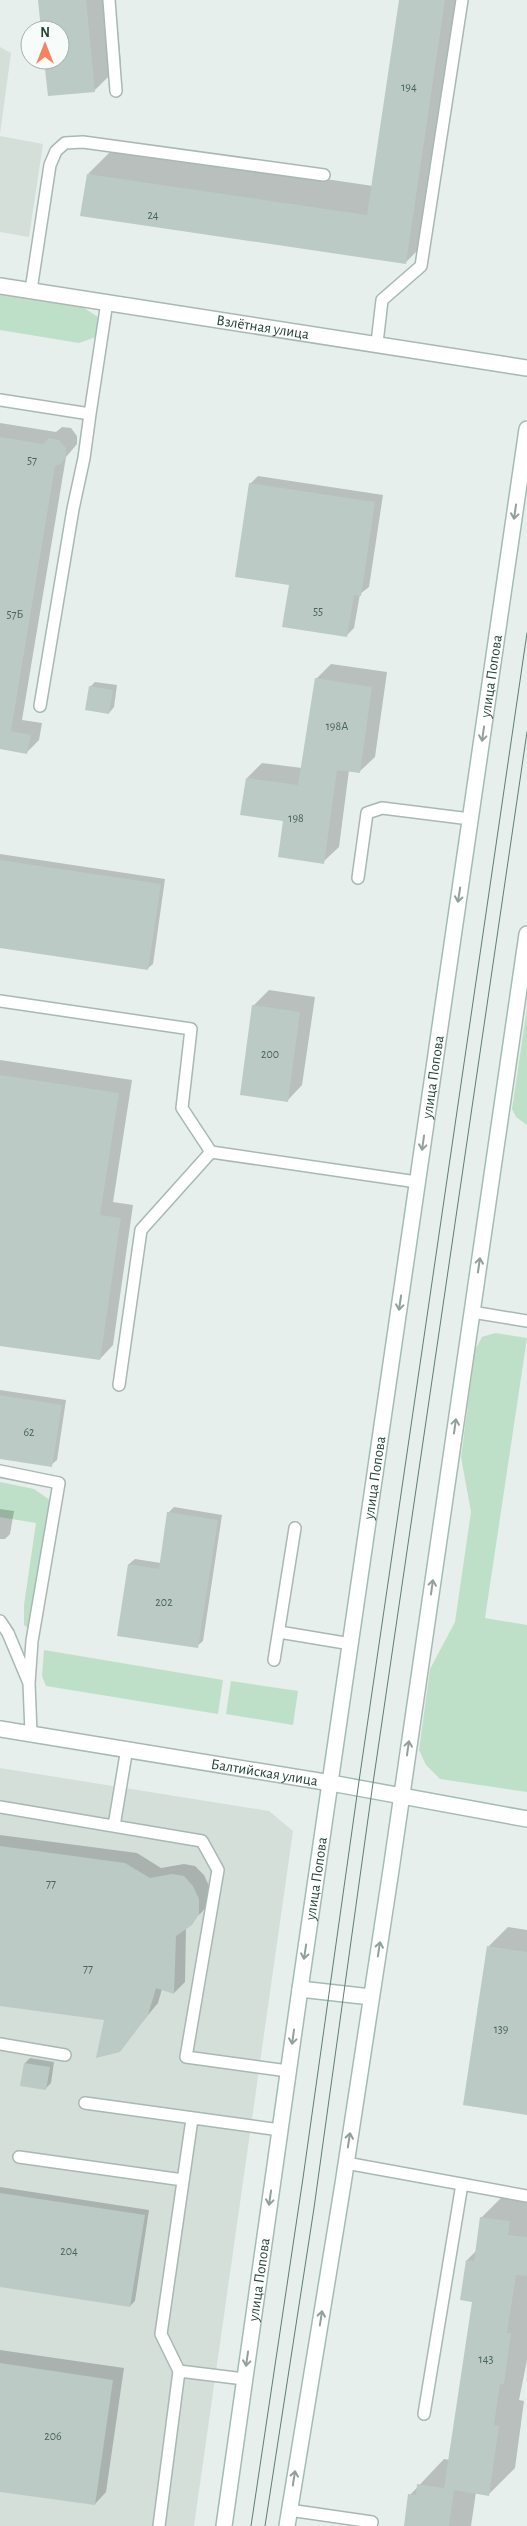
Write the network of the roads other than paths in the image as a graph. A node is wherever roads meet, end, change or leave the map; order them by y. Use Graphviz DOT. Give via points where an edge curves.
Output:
graph roads {
  1 [pos="109,0"];
  2 [pos="462,0"];
  3 [pos="116,92"];
  4 [pos="324,175"];
  5 [pos="0,286"];
  6 [pos="32,290"];
  7 [pos="107,302"];
  8 [pos="376,344"];
  9 [pos="527,368"];
  10 [pos="0,400"];
  11 [pos="90,414"];
  12 [pos="527,429"];
  13 [pos="40,706"];
  14 [pos="470,819"];
  15 [pos="358,878"];
  16 [pos="527,934"];
  17 [pos="0,1001"];
  18 [pos="211,1152"];
  19 [pos="417,1182"];
  20 [pos="472,1312"];
  21 [pos="527,1321"];
  22 [pos="119,1385"];
  23 [pos="0,1471"];
  24 [pos="295,1528"];
  25 [pos="0,1621"];
  26 [pos="279,1632"];
  27 [pos="351,1644"];
  28 [pos="274,1660"];
  29 [pos="29,1683"];
  30 [pos="0,1729"];
  31 [pos="31,1733"];
  32 [pos="127,1748"];
  33 [pos="331,1783"];
  34 [pos="401,1796"];
  35 [pos="0,1807"];
  36 [pos="527,1819"];
  37 [pos="114,1826"];
  38 [pos="300,1988"];
  39 [pos="371,1997"];
  40 [pos="0,2044"];
  41 [pos="65,2055"];
  42 [pos="288,2071"];
  43 [pos="85,2103"];
  44 [pos="192,2119"];
  45 [pos="280,2130"];
  46 [pos="18,2157"];
  47 [pos="346,2163"];
  48 [pos="184,2180"];
  49 [pos="462,2184"];
  50 [pos="527,2196"];
  51 [pos="179,2371"];
  52 [pos="244,2379"];
  53 [pos="424,2414"];
  54 [pos="289,2510"];
  55 [pos="159,2526"];
  56 [pos="224,2526"];
  57 [pos="287,2526"];
  58 [pos="371,2526"];
  1 -- 3 [label="lane"];
  2 -- 8 [label="lane" via="421,266 382,300"];
  4 -- 6 [label="lane" via="65,142 56,151 50,165"];
  5 -- 6 [label="main road, Взлётная улица"];
  6 -- 7 [label="main road, Взлётная улица"];
  7 -- 8 [label="main road, Взлётная улица"];
  7 -- 11 [label="lane"];
  8 -- 9 [label="main road, Взлётная улица"];
  10 -- 11 [label="lane"];
  11 -- 13 [label="lane"];
  12 -- 14 [label="main road, улица Попова, one-way"];
  14 -- 15 [label="lane" via="382,808 367,813"];
  14 -- 19 [label="main road, улица Попова, one-way"];
  20 -- 16 [label="main road, one-way"];
  17 -- 18 [label="lane" via="191,1029 182,1108"];
  18 -- 19 [label="lane"];
  18 -- 22 [label="lane" via="140,1230"];
  19 -- 27 [label="main road, улица Попова, one-way"];
  20 -- 21 [label="lane"];
  34 -- 20 [label="main road, one-way"];
  23 -- 29 [label="lane" via="59,1483 32,1641"];
  24 -- 26 [label="lane"];
  25 -- 29 [label="lane"];
  26 -- 27 [label="lane"];
  26 -- 28 [label="lane"];
  27 -- 33 [label="main road, улица Попова"];
  29 -- 31 [label="lane"];
  30 -- 31 [label="main road, Балтийская улица"];
  31 -- 32 [label="main road, Балтийская улица"];
  32 -- 33 [label="main road, Балтийская улица"];
  32 -- 37 [label="lane"];
  33 -- 34 [label="main road, Балтийская улица"];
  33 -- 38 [label="main road, улица Попова, one-way"];
  34 -- 36 [label="main road, Балтийская улица"];
  39 -- 34 [label="main road, one-way"];
  35 -- 37 [label="lane"];
  37 -- 42 [label="lane" via="202,1841 218,1870 186,2057"];
  38 -- 39 [label="main road"];
  38 -- 42 [label="main road, улица Попова, one-way"];
  47 -- 39 [label="main road, one-way"];
  40 -- 41 [label="lane"];
  42 -- 45 [label="main road, улица Попова"];
  43 -- 44 [label="lane"];
  44 -- 45 [label="lane"];
  44 -- 48 [label="lane"];
  45 -- 52 [label="main road, улица Попова, one-way"];
  46 -- 48 [label="lane"];
  47 -- 49 [label="lane"];
  54 -- 47 [label="main road, one-way"];
  48 -- 51 [label="lane" via="161,2334"];
  49 -- 50 [label="lane"];
  49 -- 53 [label="lane"];
  51 -- 52 [label="lane"];
  51 -- 55 [label="lane"];
  52 -- 56 [label="main road, улица Попова"];
  54 -- 57 [label="main road"];
  54 -- 58 [label="lane" via="372,2522"];
}
